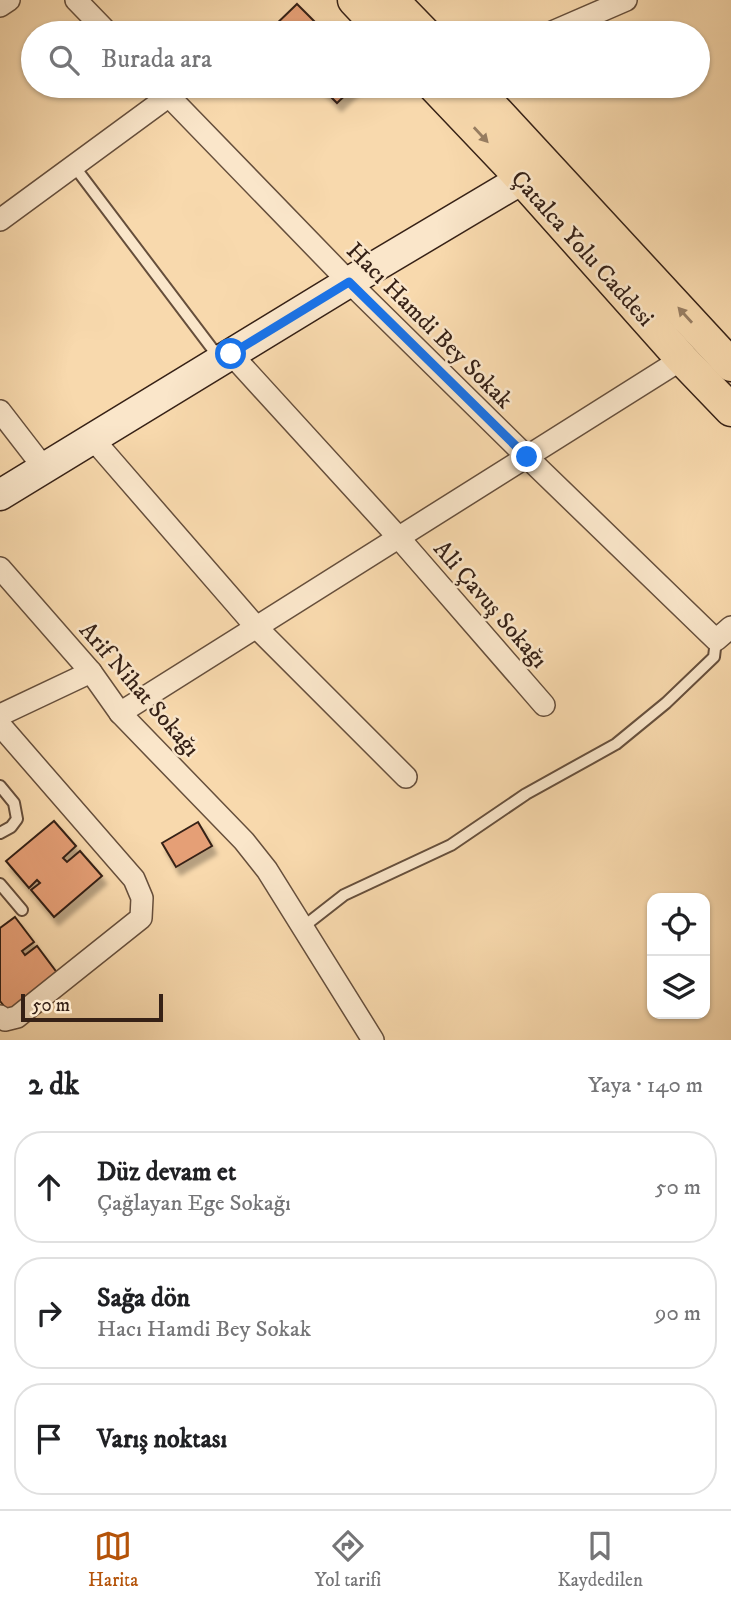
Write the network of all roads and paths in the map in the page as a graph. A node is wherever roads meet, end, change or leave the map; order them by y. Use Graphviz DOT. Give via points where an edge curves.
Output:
graph roads {
  1 [pos="9,0"];
  2 [pos="76,0"];
  3 [pos="354,0"];
  4 [pos="393,0"];
  5 [pos="626,0"];
  6 [pos="0,6"];
  7 [pos="96,21"];
  8 [pos="374,21"];
  9 [pos="413,21"];
  10 [pos="578,21"];
  11 [pos="156,98"];
  12 [pos="171,98"];
  13 [pos="445,98"];
  14 [pos="483,98"];
  15 [pos="74,166"];
  16 [pos="522,179"];
  17 [pos="0,220"];
  18 [pos="349,282"];
  19 [pos="225,357"];
  20 [pos="682,359"];
  21 [pos="731,365"];
  22 [pos="731,410"];
  23 [pos="0,411"];
  24 [pos="92,438"];
  25 [pos="527,457"];
  26 [pos="44,468"];
  27 [pos="0,495"];
  28 [pos="399,538"];
  29 [pos="0,568"];
  30 [pos="257,628"];
  31 [pos="723,634"];
  32 [pos="90,672"];
  33 [pos="544,705"];
  34 [pos="120,713"];
  35 [pos="0,715"];
  36 [pos="0,725"];
  37 [pos="406,778"];
  38 [pos="0,786"];
  39 [pos="0,833"];
  40 [pos="0,884"];
  41 [pos="22,910"];
  42 [pos="303,927"];
  43 [pos="0,1016"];
  44 [pos="373,1040"];
  1 -- 6 [label="street"];
  2 -- 7 [label="street"];
  3 -- 8 [label="main road"];
  4 -- 9 [label="main road"];
  5 -- 10 [label="street"];
  11 -- 15 [label="street"];
  12 -- 18 [label="street, Hacı Hamdi Bey Sokak"];
  13 -- 16 [label="main road, Çatalca Yolu Caddesi, one-way"];
  21 -- 14 [label="main road, Çatalca Yolu Caddesi, one-way"];
  15 -- 17 [label="street"];
  15 -- 19 [label="lane"];
  16 -- 18 [label="street"];
  16 -- 20 [label="main road, Çatalca Yolu Caddesi"];
  18 -- 19 [label="street"];
  18 -- 25 [label="street, Hacı Hamdi Bey Sokak"];
  19 -- 24 [label="street"];
  19 -- 28 [label="street, Ali Çavuş Sokağı"];
  20 -- 22 [label="main road, Çatalca Yolu Caddesi"];
  20 -- 25 [label="street"];
  23 -- 26 [label="street"];
  24 -- 26 [label="street"];
  24 -- 30 [label="street"];
  25 -- 28 [label="street"];
  25 -- 31 [label="street, Hacı Hamdi Bey Sokak"];
  26 -- 27 [label="street"];
  28 -- 30 [label="street"];
  28 -- 33 [label="street, Ali Çavuş Sokağı"];
  29 -- 32 [label="street, Arif Nihat Sokağı"];
  30 -- 34 [label="street"];
  30 -- 37 [label="street"];
  31 -- 42 [label="lane" via="714,657 616,744 526,794 451,845 344,895"];
  32 -- 34 [label="street, Arif Nihat Sokağı"];
  32 -- 35 [label="street"];
  34 -- 42 [label="street, Arif Nihat Sokağı" via="244,841"];
  36 -- 43 [label="street" via="134,879 142,898 142,918 17,1017 5,1020"];
  38 -- 39 [label="lane" via="14,803 17,819"];
  40 -- 41 [label="lane"];
  42 -- 44 [label="street, Arif Nihat Sokağı"];
}
